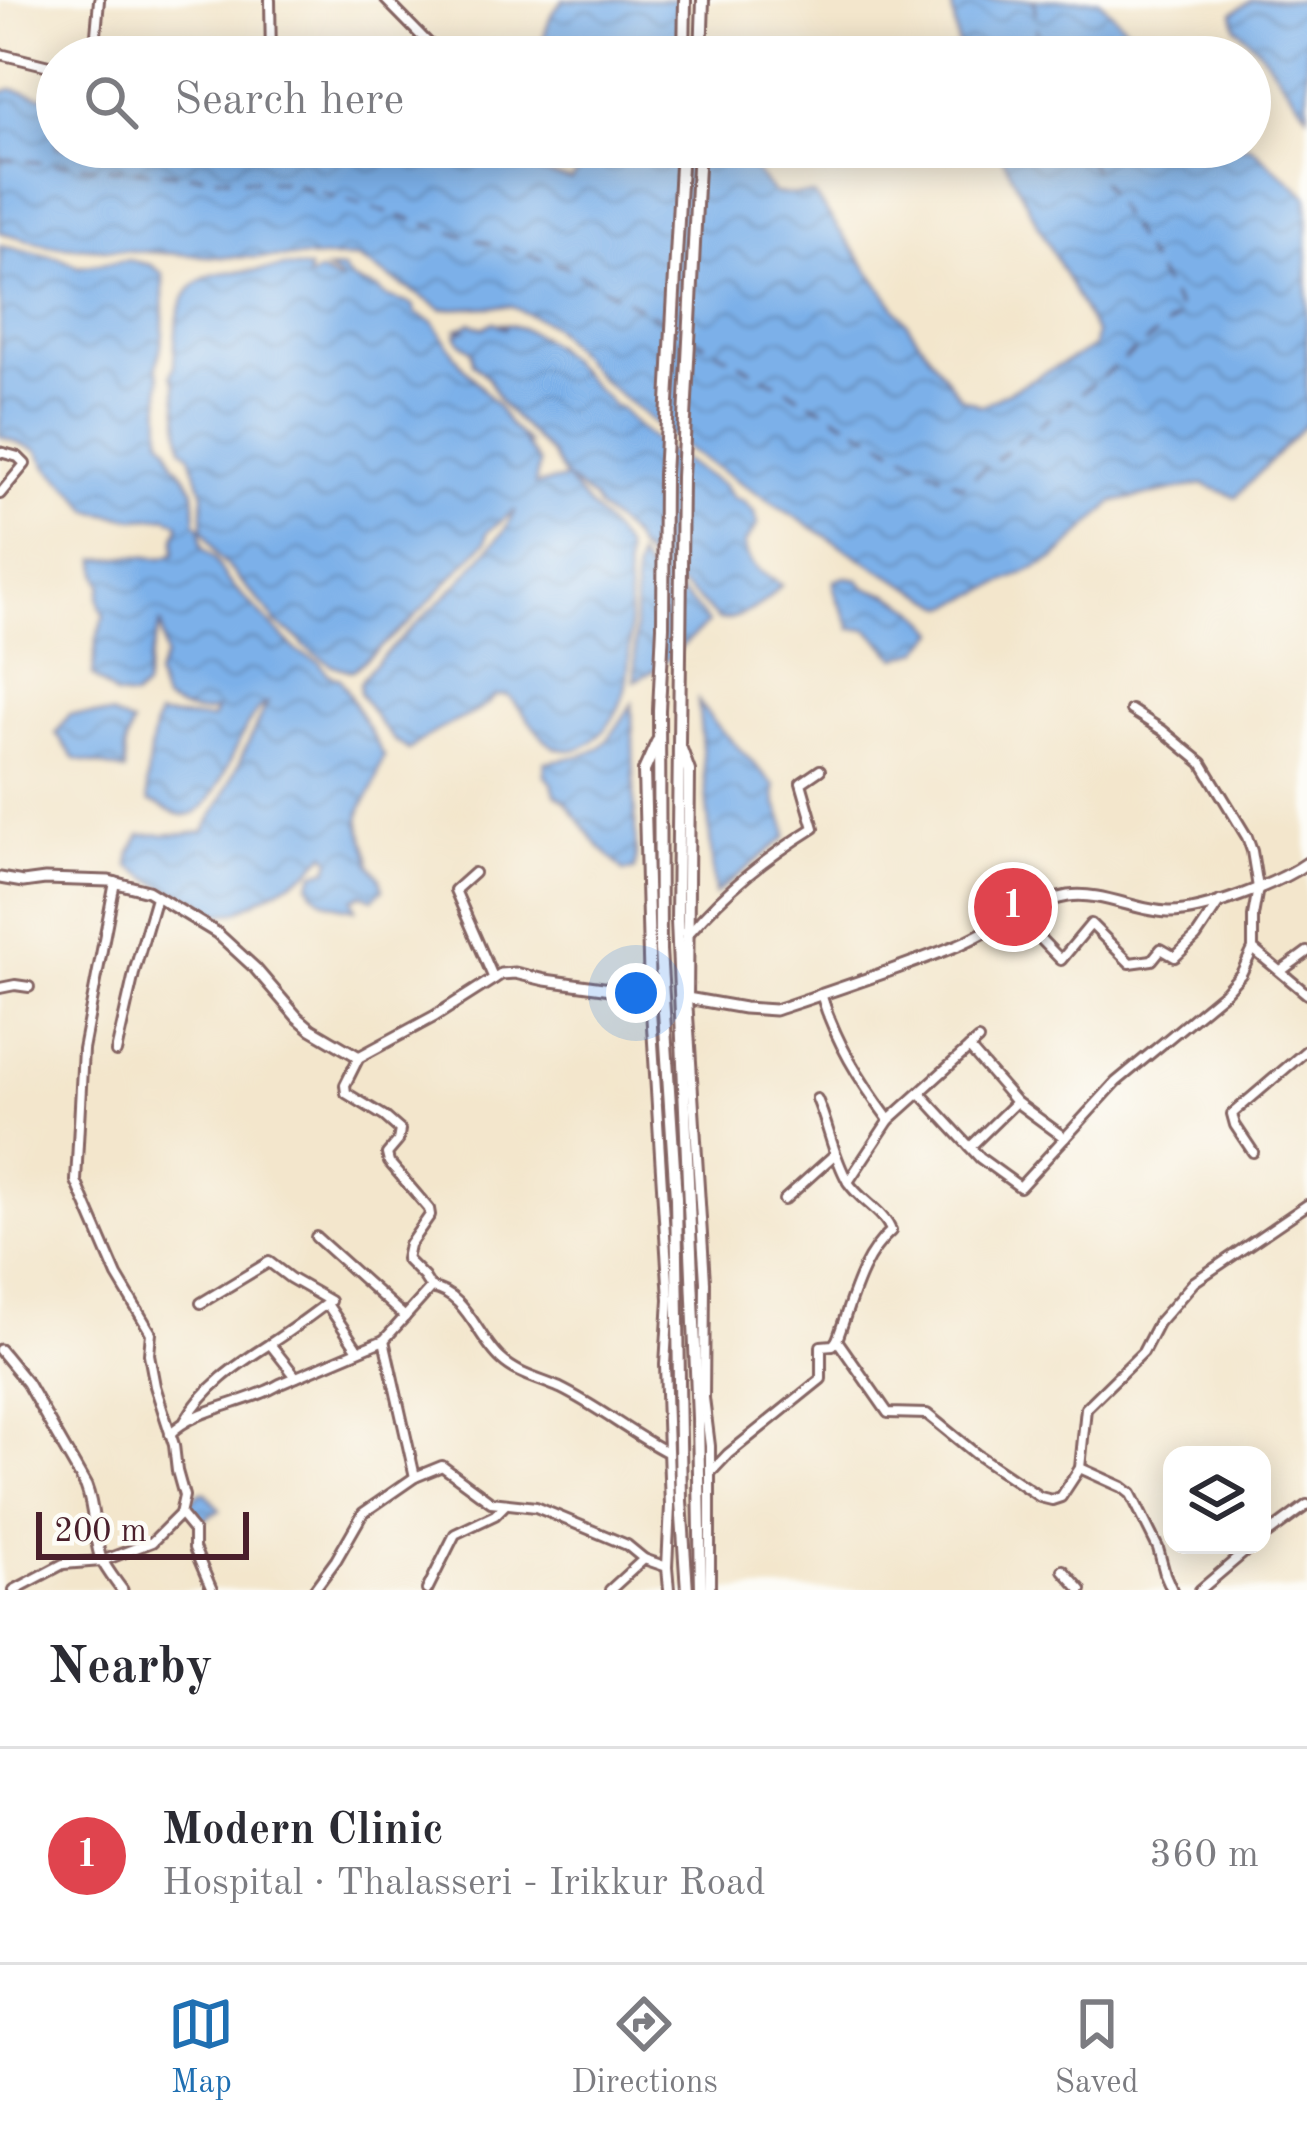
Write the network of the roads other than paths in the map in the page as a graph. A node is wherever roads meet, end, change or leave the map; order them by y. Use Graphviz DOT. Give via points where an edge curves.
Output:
graph roads {
  1 [pos="99,0"];
  2 [pos="270,0"];
  3 [pos="386,0"];
  4 [pos="685,0"];
  5 [pos="703,0"];
  6 [pos="96,36"];
  7 [pos="271,36"];
  8 [pos="421,36"];
  9 [pos="684,36"];
  10 [pos="702,36"];
  11 [pos="0,54"];
  12 [pos="36,63"];
  13 [pos="681,168"];
  14 [pos="698,168"];
  15 [pos="0,452"];
  16 [pos="0,494"];
  17 [pos="1131,710"];
  18 [pos="659,737"];
  19 [pos="678,740"];
  20 [pos="820,770"];
  21 [pos="1307,863"];
  22 [pos="474,873"];
  23 [pos="0,878"];
  24 [pos="115,882"];
  25 [pos="1258,888"];
  26 [pos="156,897"];
  27 [pos="1220,901"];
  28 [pos="995,926"];
  29 [pos="689,933"];
  30 [pos="1253,949"];
  31 [pos="1307,952"];
  32 [pos="1281,971"];
  33 [pos="494,979"];
  34 [pos="29,987"];
  35 [pos="0,988"];
  36 [pos="821,994"];
  37 [pos="1307,994"];
  38 [pos="652,995"];
  39 [pos="687,998"];
  40 [pos="978,1040"];
  41 [pos="969,1048"];
  42 [pos="1307,1049"];
  43 [pos="116,1052"];
  44 [pos="359,1057"];
  45 [pos="920,1093"];
  46 [pos="817,1099"];
  47 [pos="1016,1102"];
  48 [pos="889,1120"];
  49 [pos="1065,1138"];
  50 [pos="970,1147"];
  51 [pos="1252,1152"];
  52 [pos="834,1155"];
  53 [pos="848,1182"];
  54 [pos="784,1200"];
  55 [pos="1307,1205"];
  56 [pos="316,1238"];
  57 [pos="431,1288"];
  58 [pos="201,1303"];
  59 [pos="327,1304"];
  60 [pos="405,1317"];
  61 [pos="383,1340"];
  62 [pos="837,1340"];
  63 [pos="270,1344"];
  64 [pos="0,1350"];
  65 [pos="358,1350"];
  66 [pos="296,1377"];
  67 [pos="184,1422"];
  68 [pos="170,1434"];
  69 [pos="666,1451"];
  70 [pos="1080,1468"];
  71 [pos="710,1473"];
  72 [pos="415,1477"];
  73 [pos="506,1504"];
  74 [pos="1307,1505"];
  75 [pos="180,1514"];
  76 [pos="1271,1531"];
  77 [pos="1242,1554"];
  78 [pos="644,1559"];
  79 [pos="102,1562"];
  80 [pos="667,1567"];
  81 [pos="1063,1570"];
  82 [pos="14,1590"];
  83 [pos="122,1590"];
  84 [pos="212,1590"];
  85 [pos="314,1590"];
  86 [pos="428,1590"];
  87 [pos="610,1590"];
  88 [pos="670,1590"];
  89 [pos="687,1590"];
  90 [pos="706,1590"];
  91 [pos="1081,1590"];
  92 [pos="1172,1590"];
  93 [pos="1200,1590"];
  1 -- 6 [label="street"];
  2 -- 7 [label="street"];
  3 -- 8 [label="street"];
  4 -- 9 [label="highway"];
  5 -- 10 [label="highway"];
  11 -- 12 [label="street"];
  13 -- 18 [label="highway"];
  14 -- 19 [label="highway"];
  15 -- 16 [label="street" via="25,464"];
  17 -- 25 [label="street" via="1202,763 1247,837"];
  18 -- 38 [label="highway" via="644,771"];
  18 -- 89 [label="highway"];
  19 -- 29 [label="highway" via="689,771"];
  19 -- 90 [label="highway" via="677,937"];
  20 -- 29 [label="street" via="802,783 814,828 721,896"];
  21 -- 25 [label="main road"];
  22 -- 33 [label="street" via="455,890"];
  23 -- 24 [label="main road"];
  24 -- 26 [label="main road"];
  24 -- 68 [label="street" via="82,1049 76,1181 151,1333"];
  25 -- 27 [label="main road"];
  25 -- 30 [label="street"];
  26 -- 43 [label="street"];
  26 -- 44 [label="main road" via="217,933 297,1017"];
  27 -- 28 [label="main road" via="1171,912 1069,896"];
  27 -- 28 [label="street" via="1175,957 1162,949 1152,960 1130,963 1091,924 1060,959 1031,929 1011,941"];
  28 -- 36 [label="main road"];
  29 -- 39 [label="highway"];
  30 -- 32 [label="street"];
  30 -- 49 [label="street" via="1225,992 1116,1082"];
  31 -- 32 [label="street"];
  32 -- 37 [label="street"];
  33 -- 38 [label="main road" via="514,973"];
  33 -- 44 [label="main road"];
  34 -- 35 [label="street"];
  36 -- 39 [label="main road" via="775,1010"];
  36 -- 48 [label="street" via="851,1067"];
  38 -- 69 [label="street" via="669,1299"];
  39 -- 71 [label="street"];
  40 -- 41 [label="street"];
  41 -- 45 [label="street"];
  41 -- 47 [label="street"];
  42 -- 51 [label="street" via="1234,1111"];
  44 -- 57 [label="street" via="346,1093 400,1130 389,1162 430,1215 406,1259"];
  45 -- 48 [label="street"];
  45 -- 50 [label="street"];
  46 -- 52 [label="street"];
  47 -- 49 [label="street"];
  47 -- 50 [label="street"];
  48 -- 53 [label="street"];
  49 -- 50 [label="street" via="1021,1187"];
  52 -- 53 [label="street"];
  52 -- 54 [label="street"];
  53 -- 62 [label="street" via="891,1231 862,1272"];
  55 -- 70 [label="street" via="1194,1282 1172,1306 1143,1352 1086,1408"];
  56 -- 60 [label="street"];
  57 -- 60 [label="street"];
  57 -- 69 [label="street" via="455,1298 508,1365"];
  58 -- 59 [label="street" via="268,1262"];
  59 -- 63 [label="street"];
  59 -- 65 [label="street"];
  60 -- 61 [label="street"];
  61 -- 65 [label="street"];
  61 -- 72 [label="street"];
  62 -- 70 [label="street" via="887,1413 928,1414 1040,1497 1061,1497"];
  62 -- 71 [label="street" via="821,1346 821,1379"];
  63 -- 66 [label="street"];
  63 -- 67 [label="street" via="232,1367"];
  64 -- 79 [label="main road" via="86,1486"];
  65 -- 66 [label="street"];
  66 -- 67 [label="street"];
  67 -- 68 [label="street"];
  68 -- 75 [label="street" via="184,1496"];
  69 -- 80 [label="street"];
  70 -- 92 [label="street" via="1131,1494"];
  71 -- 90 [label="street"];
  72 -- 73 [label="street" via="442,1466"];
  72 -- 85 [label="street" via="363,1513"];
  73 -- 78 [label="street" via="536,1507"];
  73 -- 86 [label="street" via="455,1534"];
  74 -- 76 [label="street"];
  75 -- 79 [label="street" via="152,1542"];
  75 -- 84 [label="street"];
  77 -- 93 [label="street"];
  78 -- 80 [label="street"];
  78 -- 87 [label="street"];
  79 -- 82 [label="street" via="63,1564"];
  79 -- 83 [label="main road"];
  80 -- 88 [label="street"];
  81 -- 91 [label="street"];
}
